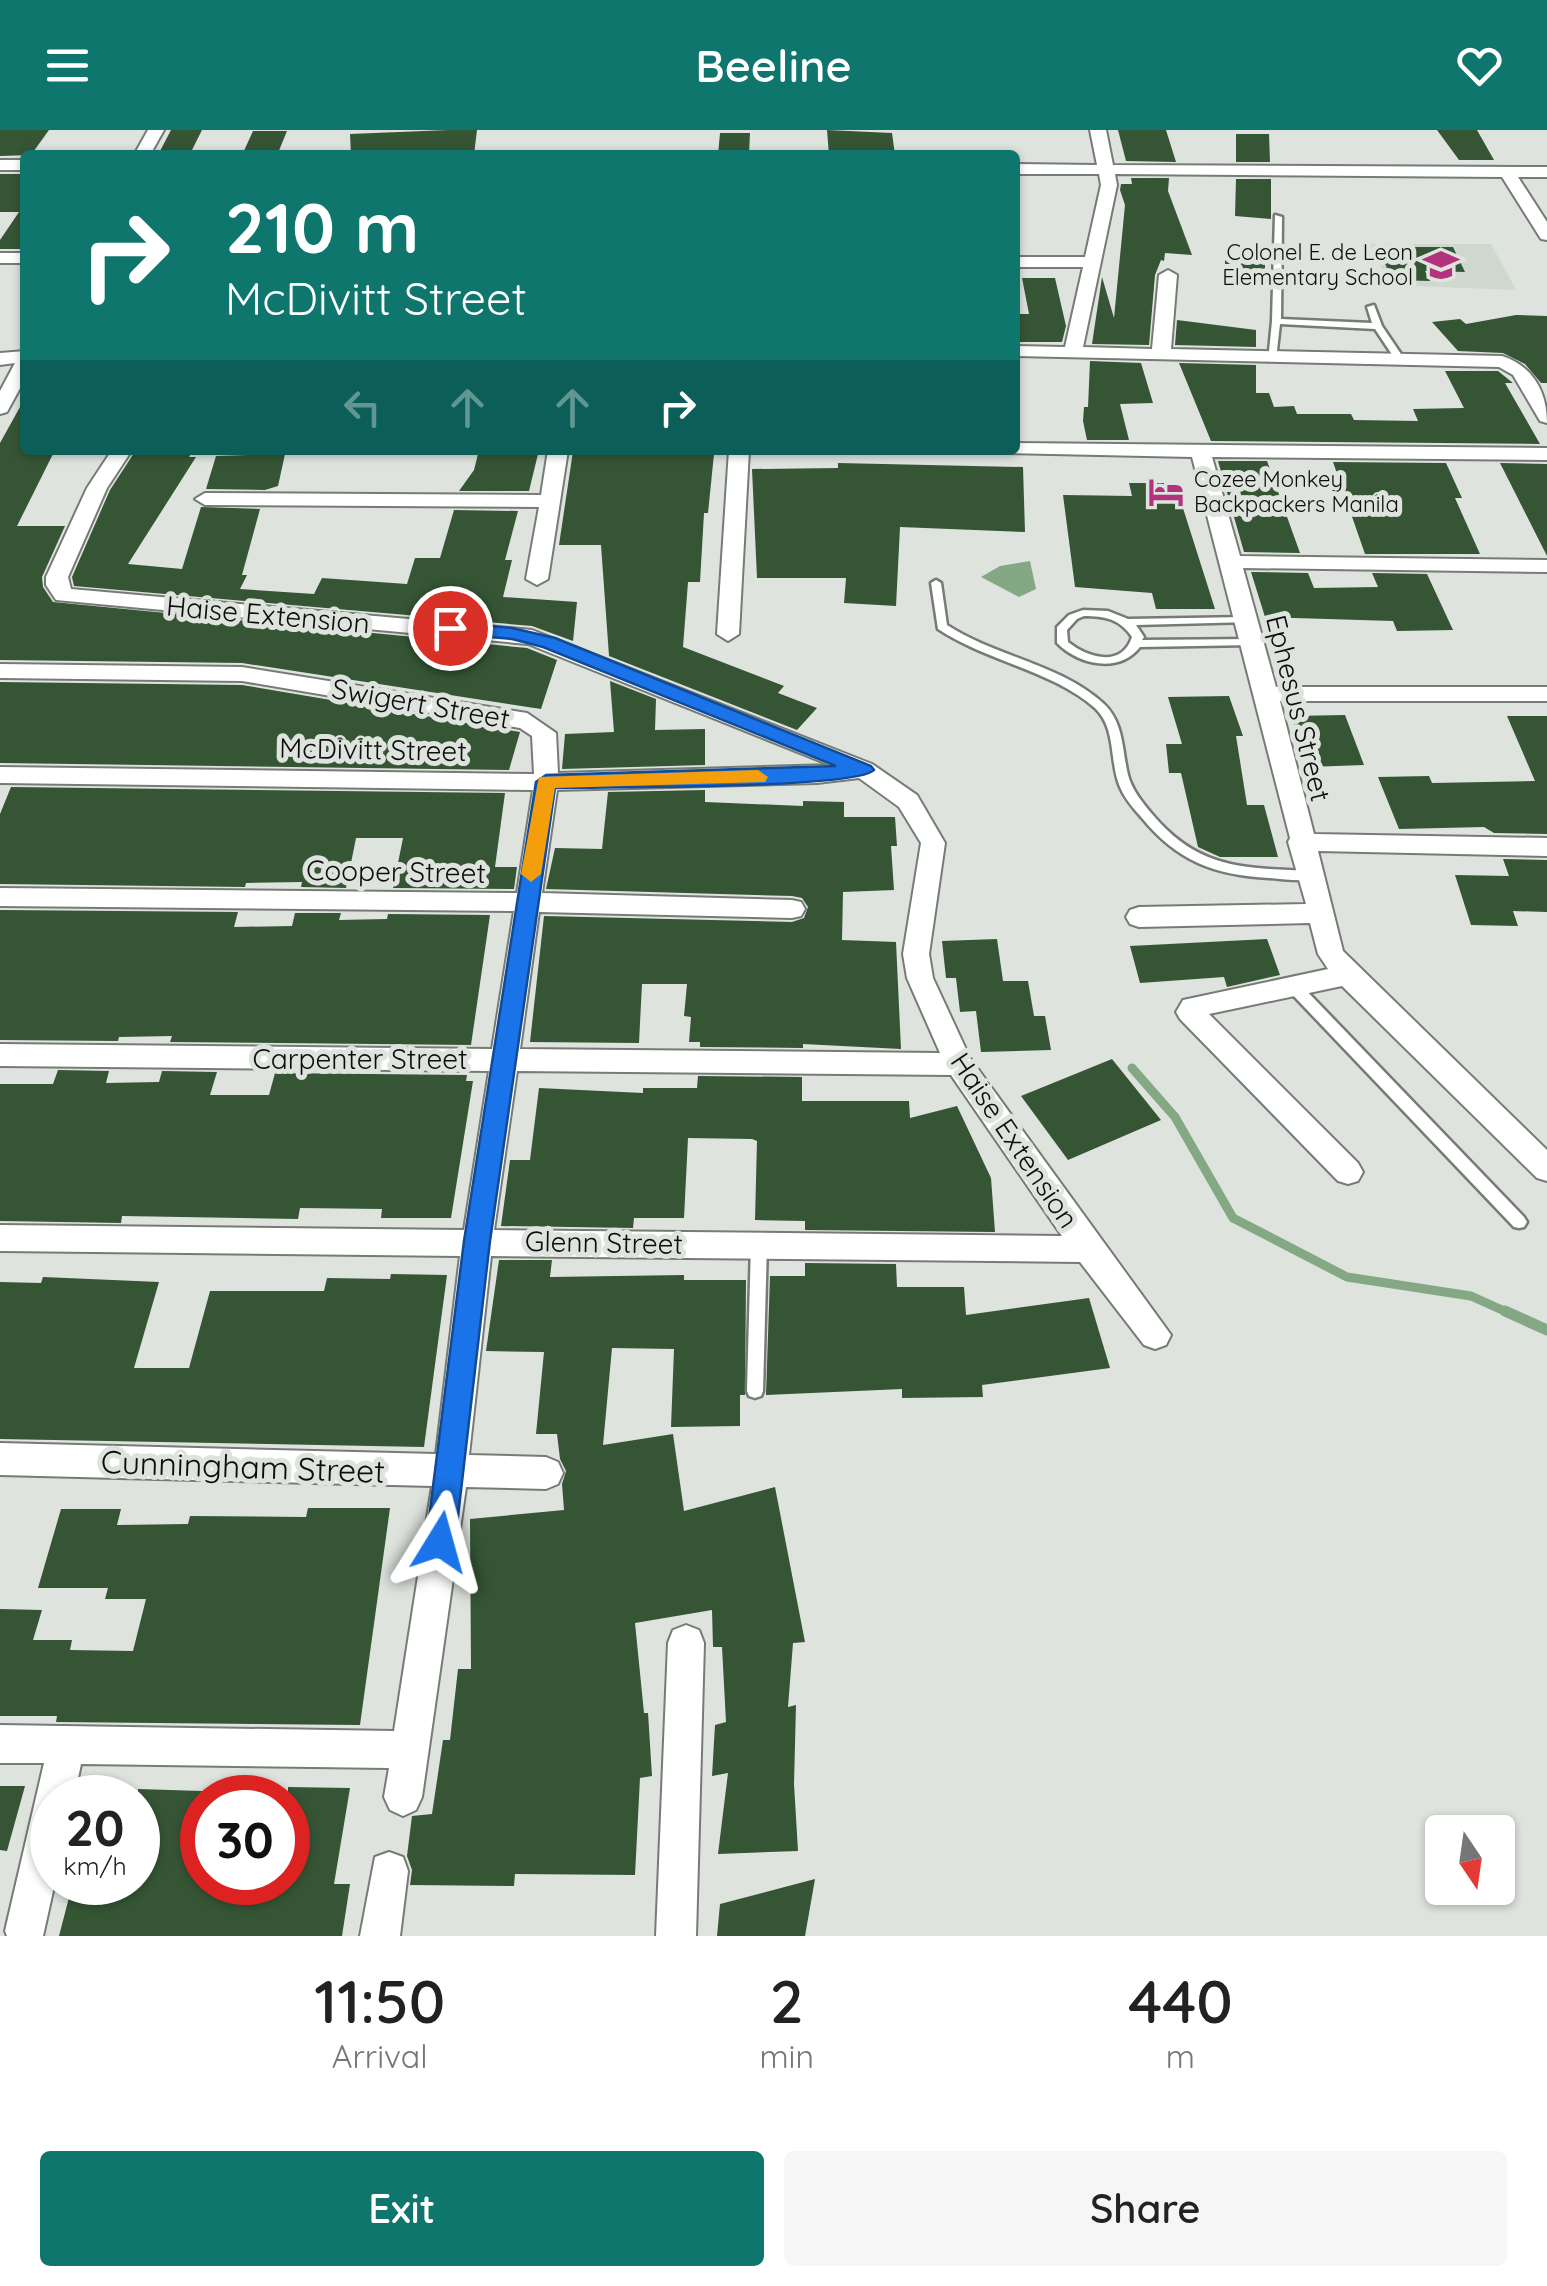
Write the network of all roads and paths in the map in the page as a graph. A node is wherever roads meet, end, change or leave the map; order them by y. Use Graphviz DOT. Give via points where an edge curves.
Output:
graph roads {
  1 [pos="1098,130"];
  2 [pos="1020,169"];
  3 [pos="1108,169"];
  4 [pos="1507,172"];
  5 [pos="1547,172"];
  6 [pos="1278,217"];
  7 [pos="1547,235"];
  8 [pos="1020,262"];
  9 [pos="1095,262"];
  10 [pos="1168,275"];
  11 [pos="1371,307"];
  12 [pos="1276,320"];
  13 [pos="1378,326"];
  14 [pos="1020,351"];
  15 [pos="1073,351"];
  16 [pos="1161,354"];
  17 [pos="1272,359"];
  18 [pos="1400,360"];
  19 [pos="20,371"];
  20 [pos="8,399"];
  21 [pos="1547,416"];
  22 [pos="1020,449"];
  23 [pos="1200,450"];
  24 [pos="1547,454"];
  25 [pos="119,455"];
  26 [pos="557,455"];
  27 [pos="738,455"];
  28 [pos="206,499"];
  29 [pos="550,501"];
  30 [pos="1232,562"];
  31 [pos="1547,566"];
  32 [pos="537,579"];
  33 [pos="936,583"];
  34 [pos="1128,622"];
  35 [pos="1250,631"];
  36 [pos="728,634"];
  37 [pos="1138,644"];
  38 [pos="0,671"];
  39 [pos="1266,694"];
  40 [pos="1547,694"];
  41 [pos="864,770"];
  42 [pos="0,775"];
  43 [pos="546,782"];
  44 [pos="1300,842"];
  45 [pos="1547,847"];
  46 [pos="1310,876"];
  47 [pos="0,897"];
  48 [pos="527,902"];
  49 [pos="792,909"];
  50 [pos="1320,913"];
  51 [pos="1139,917"];
  52 [pos="1347,975"];
  53 [pos="1294,986"];
  54 [pos="0,1055"];
  55 [pos="504,1059"];
  56 [pos="959,1064"];
  57 [pos="1547,1169"];
  58 [pos="1348,1172"];
  59 [pos="1519,1222"];
  60 [pos="0,1238"];
  61 [pos="477,1241"];
  62 [pos="760,1244"];
  63 [pos="1088,1249"];
  64 [pos="1155,1336"];
  65 [pos="755,1391"];
  66 [pos="0,1459"];
  67 [pos="451,1472"];
  68 [pos="546,1474"];
  69 [pos="686,1643"];
  70 [pos="0,1744"];
  71 [pos="67,1745"];
  72 [pos="410,1750"];
  73 [pos="60,1775"];
  74 [pos="404,1797"];
  75 [pos="389,1871"];
  76 [pos="31,1905"];
  77 [pos="25,1930"];
  78 [pos="380,1936"];
  79 [pos="676,1936"];
  1 -- 3 [label="street"];
  2 -- 3 [label="street"];
  3 -- 4 [label="street"];
  3 -- 9 [label="street"];
  4 -- 5 [label="street"];
  4 -- 7 [label="street"];
  6 -- 12 [label="lane"];
  8 -- 9 [label="street"];
  9 -- 15 [label="street"];
  10 -- 16 [label="street"];
  11 -- 13 [label="lane"];
  12 -- 13 [label="lane"];
  12 -- 17 [label="lane"];
  13 -- 18 [label="lane"];
  14 -- 15 [label="street"];
  15 -- 16 [label="street"];
  16 -- 17 [label="street"];
  17 -- 18 [label="street"];
  18 -- 21 [label="street" via="1502,362 1520,371"];
  19 -- 20 [label="street"];
  22 -- 23 [label="street"];
  23 -- 24 [label="street"];
  23 -- 30 [label="street, Ephesus Street"];
  25 -- 41 [label="street, Haise Extension" via="57,577 60,591 71,598 532,636"];
  26 -- 29 [label="street"];
  27 -- 36 [label="street"];
  28 -- 29 [label="street"];
  29 -- 32 [label="street"];
  30 -- 31 [label="street"];
  30 -- 35 [label="street, Ephesus Street"];
  33 -- 46 [label="lane" via="942,627 1072,689 1107,714 1125,786 1177,849 1239,873"];
  34 -- 35 [label="lane"];
  34 -- 37 [label="lane"];
  34 -- 37 [label="lane" via="1084,614 1066,622 1060,636 1091,660 1116,660"];
  35 -- 37 [label="lane"];
  35 -- 39 [label="street, Ephesus Street"];
  38 -- 43 [label="street, Swigert Street" via="242,674 527,720 544,733"];
  39 -- 40 [label="street"];
  39 -- 44 [label="street, Ephesus Street"];
  41 -- 43 [label="street, McDivitt Street"];
  41 -- 56 [label="street, Haise Extension" via="908,801 932,843 916,954 920,978"];
  42 -- 43 [label="street, McDivitt Street"];
  43 -- 48 [label="street, Swigert Street"];
  44 -- 45 [label="street"];
  44 -- 46 [label="street, Ephesus Street"];
  46 -- 50 [label="street, Ephesus Street"];
  47 -- 48 [label="street, Cooper Street"];
  48 -- 49 [label="street, Cooper Street"];
  48 -- 55 [label="street, Swigert Street"];
  50 -- 51 [label="street"];
  50 -- 52 [label="street, Ephesus Street" via="1330,954"];
  52 -- 53 [label="street"];
  52 -- 57 [label="street, Ephesus Street"];
  53 -- 58 [label="street" via="1190,1012"];
  53 -- 59 [label="lane"];
  54 -- 55 [label="street, Carpenter Street"];
  55 -- 56 [label="street, Carpenter Street"];
  55 -- 61 [label="street, Swigert Street"];
  56 -- 63 [label="street, Haise Extension"];
  60 -- 61 [label="street, Glenn Street"];
  61 -- 62 [label="street, Glenn Street"];
  61 -- 67 [label="street, Swigert Street"];
  62 -- 63 [label="street, Glenn Street"];
  62 -- 65 [label="lane"];
  63 -- 64 [label="street, Haise Extension"];
  66 -- 67 [label="street, Cunningham Street"];
  67 -- 68 [label="street, Cunningham Street"];
  67 -- 72 [label="street, Swigert Street"];
  69 -- 79 [label="street"];
  70 -- 71 [label="street"];
  71 -- 72 [label="street"];
  71 -- 73 [label="street"];
  72 -- 74 [label="street, Swigert Street"];
  75 -- 78 [label="street"];
  76 -- 77 [label="street"];
}
